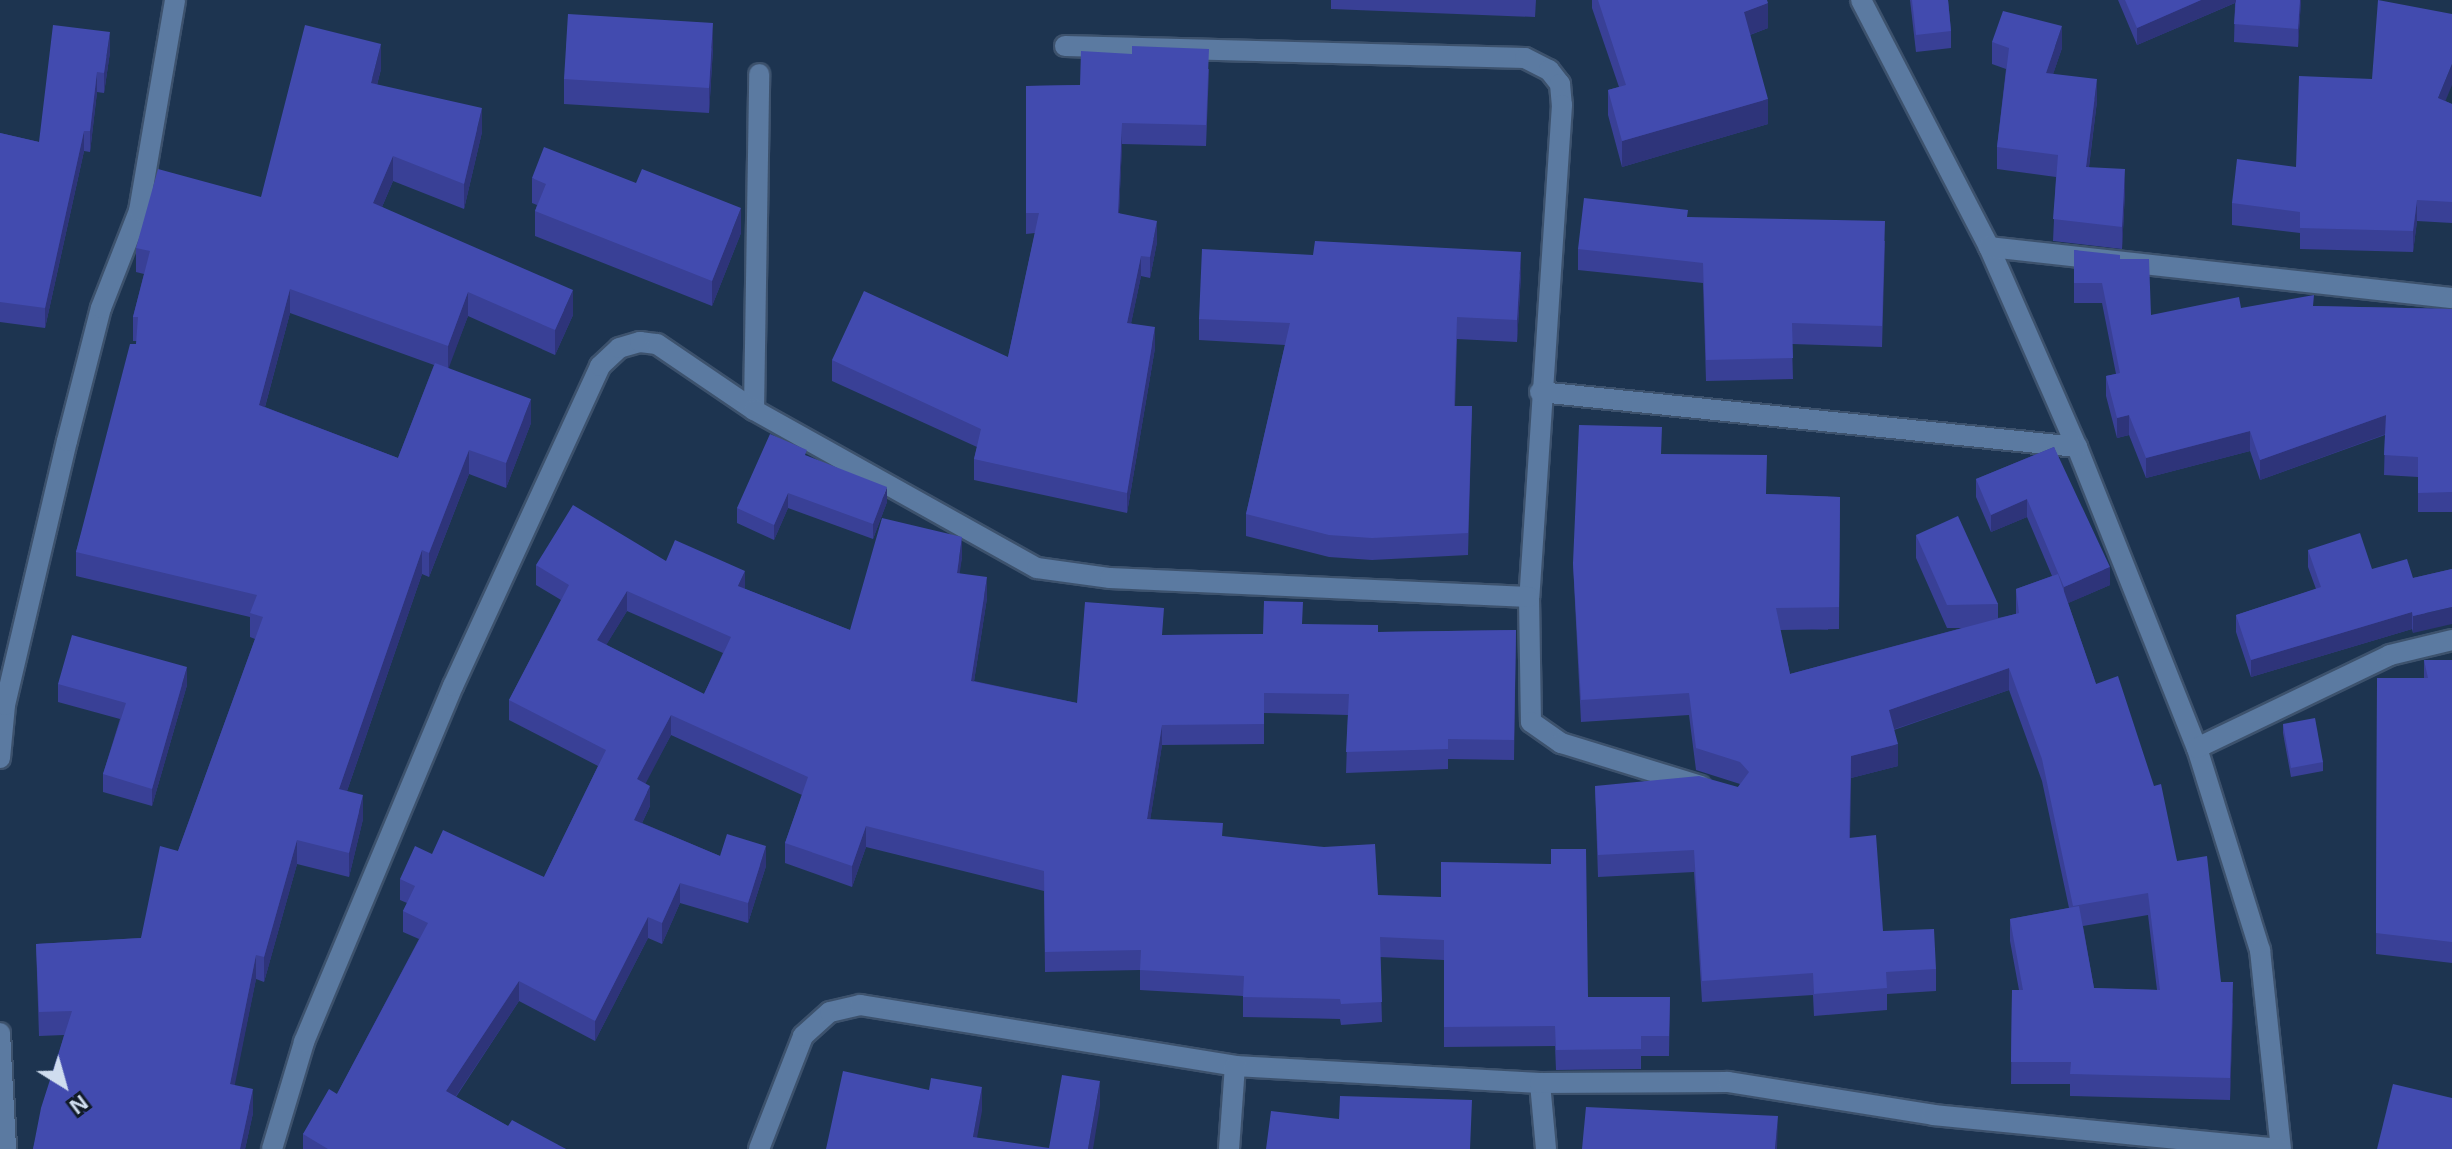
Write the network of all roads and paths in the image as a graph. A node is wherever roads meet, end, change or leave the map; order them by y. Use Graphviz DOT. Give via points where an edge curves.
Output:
graph roads {
  1 [pos="175,0"];
  2 [pos="1861,0"];
  3 [pos="1065,46"];
  4 [pos="759,74"];
  5 [pos="1989,247"];
  6 [pos="2452,298"];
  7 [pos="1540,392"];
  8 [pos="754,410"];
  9 [pos="2077,447"];
  10 [pos="1529,597"];
  11 [pos="2452,640"];
  12 [pos="2197,748"];
  13 [pos="0,758"];
  14 [pos="1721,792"];
  15 [pos="0,1033"];
  16 [pos="1235,1066"];
  17 [pos="1540,1083"];
  18 [pos="6,1149"];
  19 [pos="272,1149"];
  20 [pos="759,1149"];
  21 [pos="1229,1149"];
  22 [pos="1546,1149"];
  23 [pos="2279,1149"];
  1 -- 13 [label="street" via="139,211 101,308 67,441 5,705"];
  2 -- 5 [label="street"];
  3 -- 7 [label="street" via="1525,58 1549,70 1560,84 1562,105"];
  4 -- 8 [label="street"];
  5 -- 6 [label="street"];
  5 -- 9 [label="street"];
  7 -- 9 [label="street"];
  7 -- 10 [label="street"];
  8 -- 10 [label="street" via="1037,568 1110,578"];
  8 -- 19 [label="street" via="657,344 619,348 600,366 453,686 304,1042"];
  9 -- 12 [label="street"];
  10 -- 14 [label="street" via="1528,705 1531,722 1544,736"];
  11 -- 12 [label="street" via="2390,655"];
  12 -- 23 [label="street" via="2260,950"];
  15 -- 18 [label="street"];
  16 -- 17 [label="street"];
  16 -- 20 [label="street" via="860,1005 830,1012 803,1036"];
  16 -- 21 [label="street"];
  17 -- 22 [label="street"];
  17 -- 23 [label="street" via="1728,1082 1933,1115"];
}
